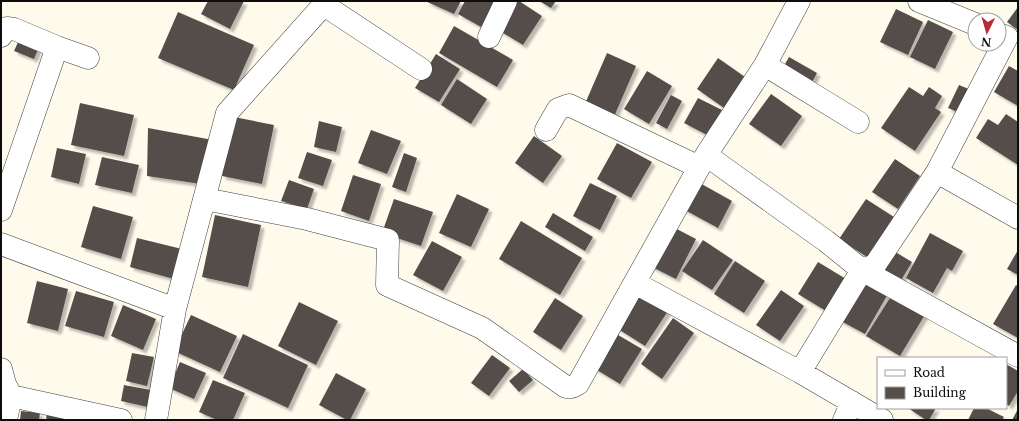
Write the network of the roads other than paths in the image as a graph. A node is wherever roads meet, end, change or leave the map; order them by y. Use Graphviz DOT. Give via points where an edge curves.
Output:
graph roads {
  1 [pos="506,1"];
  2 [pos="799,1"];
  3 [pos="919,1"];
  4 [pos="326,3"];
  5 [pos="967,21"];
  6 [pos="1,36"];
  7 [pos="489,37"];
  8 [pos="57,48"];
  9 [pos="999,52"];
  10 [pos="88,58"];
  11 [pos="765,65"];
  12 [pos="421,69"];
  13 [pos="858,122"];
  14 [pos="546,130"];
  15 [pos="703,161"];
  16 [pos="937,172"];
  17 [pos="205,199"];
  18 [pos="1,210"];
  19 [pos="1018,218"];
  20 [pos="1,244"];
  21 [pos="862,270"];
  22 [pos="635,283"];
  23 [pos="175,309"];
  24 [pos="1018,356"];
  25 [pos="1,369"];
  26 [pos="800,372"];
  27 [pos="11,396"];
  28 [pos="848,411"];
  29 [pos="6,420"];
  30 [pos="121,420"];
  31 [pos="156,420"];
  32 [pos="882,420"];
  1 -- 7 [label="street"];
  2 -- 11 [label="street"];
  3 -- 5 [label="street"];
  4 -- 12 [label="street"];
  4 -- 17 [label="street" via="227,113"];
  6 -- 8 [label="street" via="7,28 14,29"];
  8 -- 10 [label="street"];
  8 -- 18 [label="street"];
  9 -- 16 [label="street"];
  11 -- 13 [label="street"];
  11 -- 15 [label="street"];
  14 -- 15 [label="street" via="558,109 569,105"];
  15 -- 21 [label="street" via="826,241"];
  15 -- 22 [label="street"];
  16 -- 19 [label="street"];
  16 -- 21 [label="street" via="875,265"];
  17 -- 22 [label="street" via="307,219 388,240 387,285 482,328 566,387 578,384"];
  17 -- 23 [label="street"];
  20 -- 23 [label="street"];
  21 -- 24 [label="street"];
  21 -- 26 [label="street"];
  22 -- 26 [label="street"];
  23 -- 31 [label="street"];
  25 -- 27 [label="street"];
  26 -- 28 [label="street"];
  27 -- 29 [label="street"];
  27 -- 30 [label="street"];
  28 -- 32 [label="street"];
}
